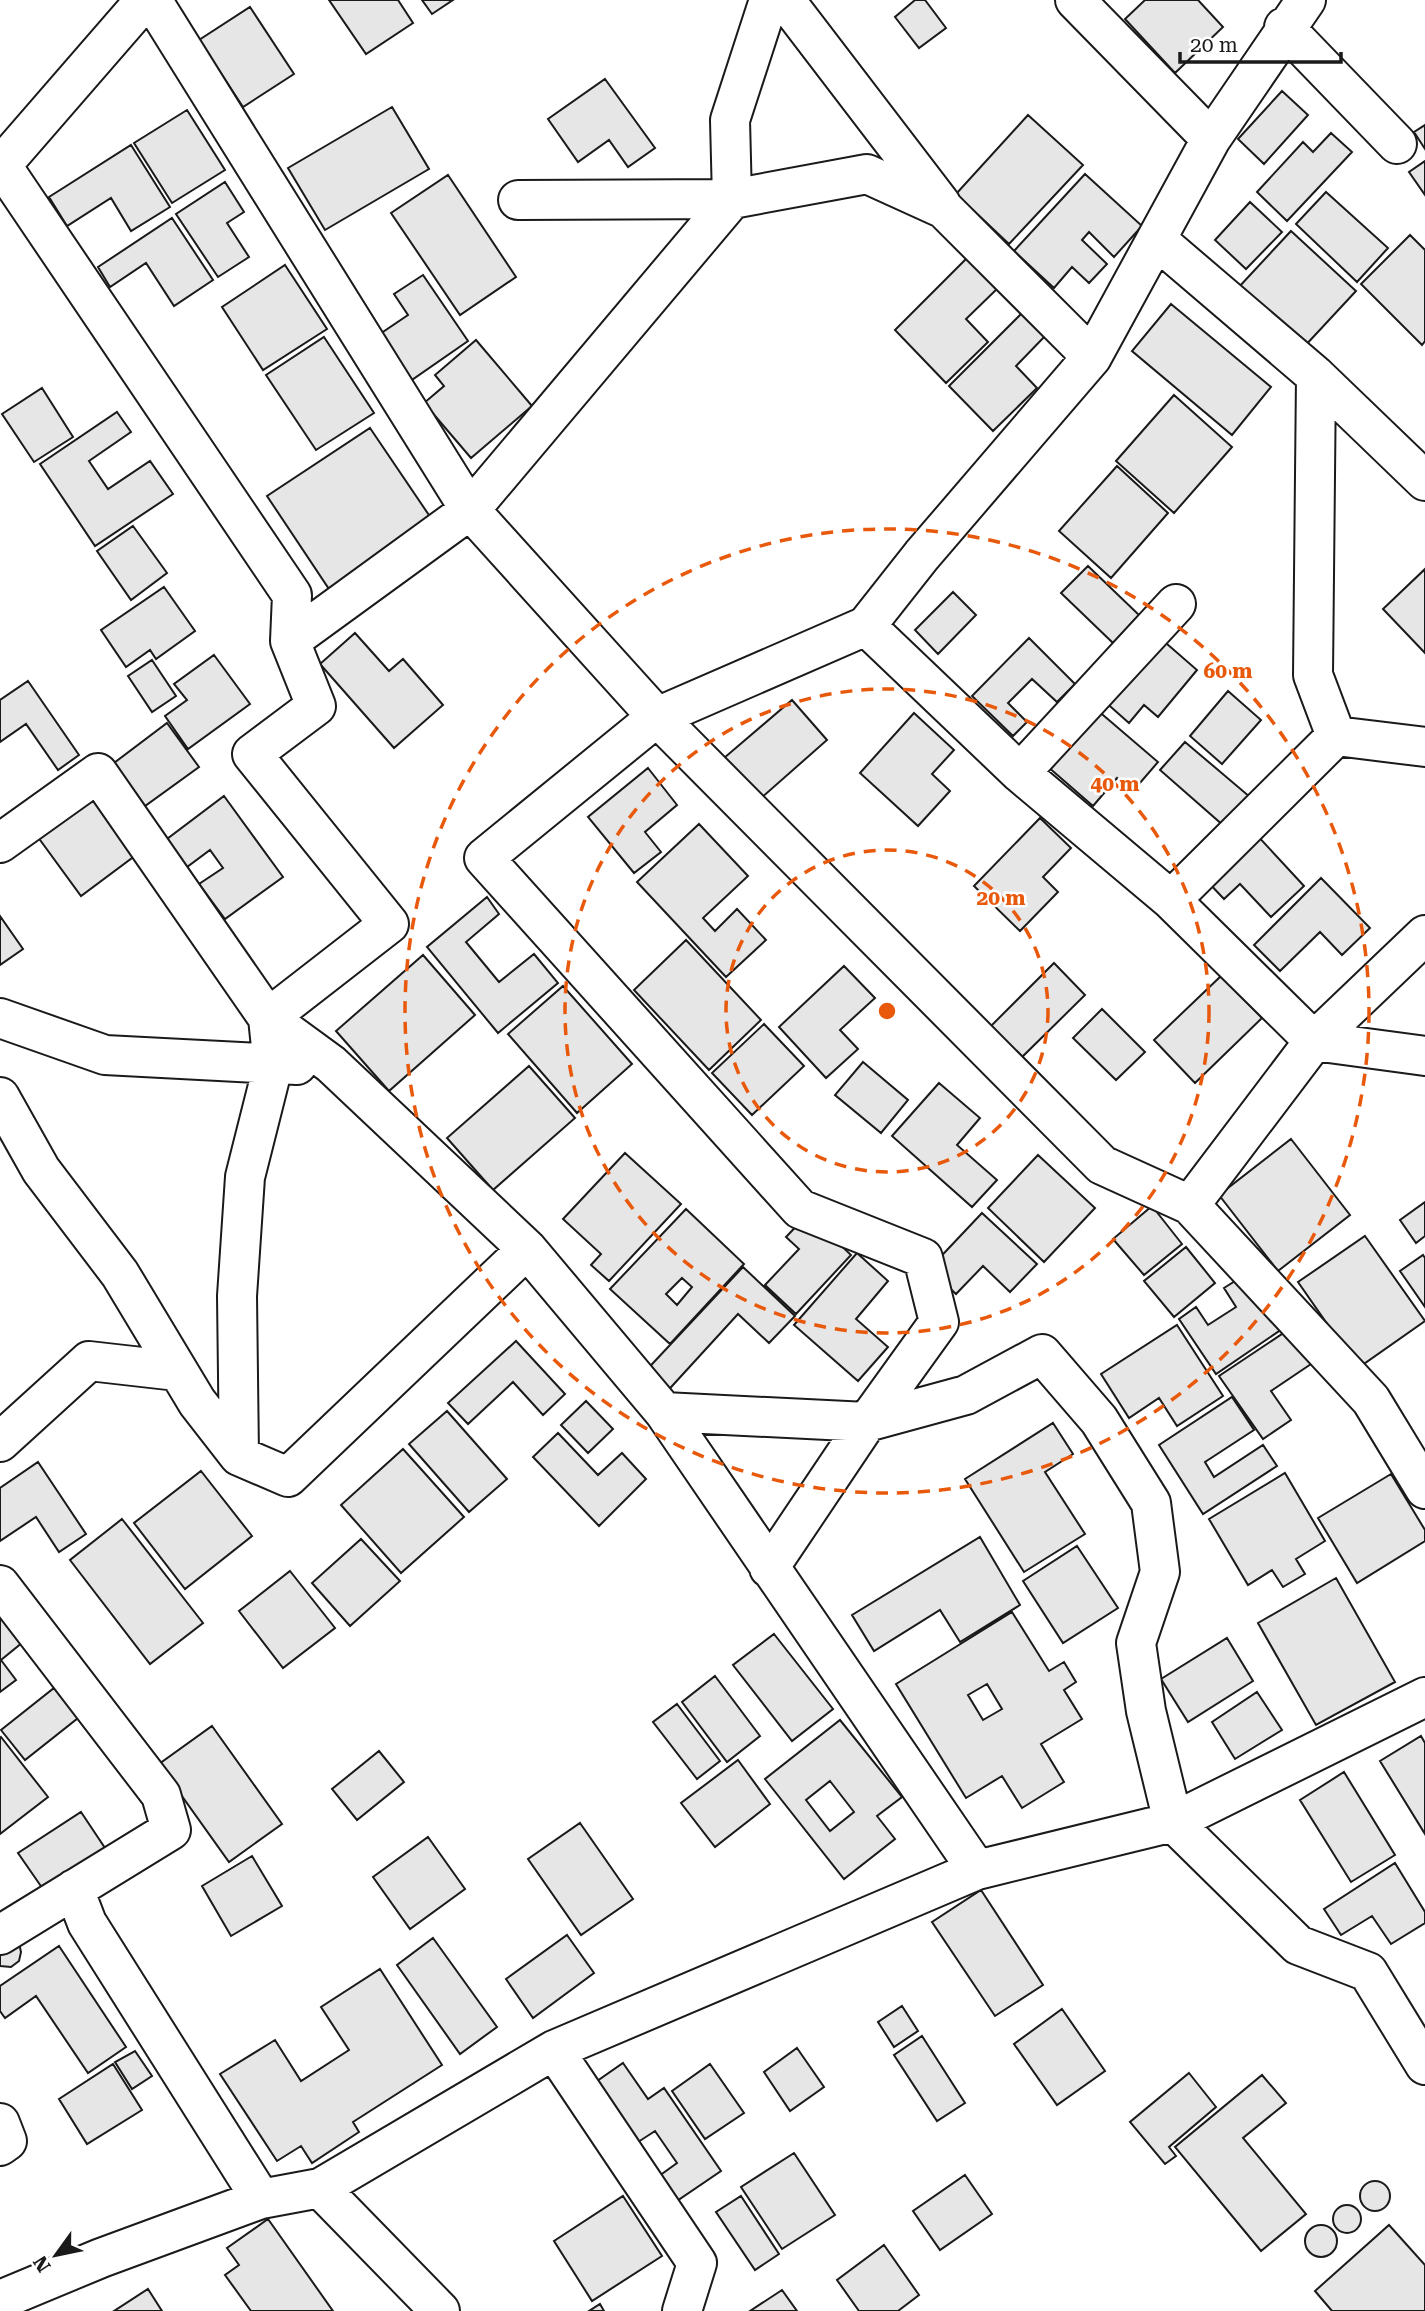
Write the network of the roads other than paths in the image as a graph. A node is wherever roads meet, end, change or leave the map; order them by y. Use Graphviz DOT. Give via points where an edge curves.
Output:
graph roads {
  1 [pos="145,0"];
  2 [pos="152,0"];
  3 [pos="769,0"];
  4 [pos="785,0"];
  5 [pos="1075,0"];
  6 [pos="1295,14"];
  7 [pos="1210,139"];
  8 [pos="1397,144"];
  9 [pos="1,166"];
  10 [pos="732,199"];
  11 [pos="518,200"];
  12 [pos="944,209"];
  13 [pos="1157,240"];
  14 [pos="1092,357"];
  15 [pos="1316,376"];
  16 [pos="1425,481"];
  17 [pos="470,510"];
  18 [pos="1176,604"];
  19 [pos="866,626"];
  20 [pos="290,641"];
  21 [pos="657,717"];
  22 [pos="1336,736"];
  23 [pos="1425,747"];
  24 [pos="1020,773"];
  25 [pos="0,843"];
  26 [pos="1171,900"];
  27 [pos="1425,935"];
  28 [pos="0,1018"];
  29 [pos="268,1018"];
  30 [pos="1314,1041"];
  31 [pos="1425,1056"];
  32 [pos="331,1064"];
  33 [pos="273,1066"];
  34 [pos="0,1097"];
  35 [pos="1190,1205"];
  36 [pos="527,1249"];
  37 [pos="177,1370"];
  38 [pos="664,1412"];
  39 [pos="867,1422"];
  40 [pos="0,1443"];
  41 [pos="239,1456"];
  42 [pos="1425,1489"];
  43 [pos="769,1568"];
  44 [pos="0,1584"];
  45 [pos="1425,1697"];
  46 [pos="1173,1822"];
  47 [pos="977,1870"];
  48 [pos="74,1889"];
  49 [pos="0,1936"];
  50 [pos="554,2050"];
  51 [pos="1425,2065"];
  52 [pos="0,2123"];
  53 [pos="0,2146"];
  54 [pos="320,2188"];
  55 [pos="261,2199"];
  56 [pos="0,2300"];
  57 [pos="440,2311"];
  58 [pos="682,2311"];
  1 -- 9 [label="street"];
  2 -- 17 [label="street"];
  3 -- 10 [label="street" via="730,120"];
  4 -- 12 [label="street"];
  5 -- 7 [label="street"];
  6 -- 7 [label="street"];
  6 -- 8 [label="street"];
  7 -- 13 [label="street"];
  9 -- 20 [label="street" via="292,595"];
  10 -- 11 [label="street"];
  10 -- 12 [label="street" via="867,174"];
  10 -- 17 [label="street"];
  12 -- 14 [label="street"];
  13 -- 14 [label="street"];
  13 -- 15 [label="street"];
  14 -- 19 [label="street"];
  15 -- 16 [label="street"];
  15 -- 22 [label="street" via="1313,675"];
  17 -- 20 [label="street"];
  17 -- 21 [label="street"];
  18 -- 24 [label="street"];
  19 -- 21 [label="street"];
  19 -- 24 [label="street"];
  20 -- 29 [label="street" via="316,706 252,754 389,924"];
  21 -- 35 [label="street" via="1102,1165"];
  21 -- 39 [label="street" via="484,858 800,1209 923,1258 939,1322"];
  22 -- 23 [label="street"];
  22 -- 26 [label="street"];
  24 -- 26 [label="street"];
  25 -- 29 [label="street" via="98,773"];
  26 -- 30 [label="street"];
  27 -- 30 [label="street"];
  28 -- 33 [label="street" via="105,1055"];
  29 -- 32 [label="street"];
  29 -- 33 [label="street"];
  30 -- 31 [label="street"];
  30 -- 35 [label="street"];
  32 -- 33 [label="street"];
  32 -- 36 [label="street"];
  33 -- 41 [label="street" via="245,1177 237,1296"];
  34 -- 37 [label="street" via="41,1170 120,1275"];
  35 -- 42 [label="street" via="1371,1400"];
  36 -- 38 [label="street"];
  36 -- 41 [label="street" via="288,1477"];
  37 -- 40 [label="street" via="89,1361"];
  37 -- 41 [label="street"];
  38 -- 39 [label="street"];
  38 -- 43 [label="street"];
  39 -- 43 [label="street"];
  39 -- 46 [label="street" via="966,1395 1042,1354 1098,1420 1151,1503 1160,1572 1136,1643 1146,1711"];
  43 -- 47 [label="street"];
  44 -- 48 [label="street" via="161,1795 171,1830"];
  45 -- 46 [label="street"];
  46 -- 47 [label="street"];
  46 -- 51 [label="street" via="1298,1945 1368,1972"];
  47 -- 50 [label="street"];
  48 -- 49 [label="street"];
  48 -- 55 [label="street" via="88,1923"];
  50 -- 54 [label="street"];
  50 -- 58 [label="street" via="697,2263"];
  52 -- 53 [label="street" via="7,2141"];
  54 -- 55 [label="street"];
  54 -- 57 [label="street"];
  55 -- 56 [label="street"];
}
